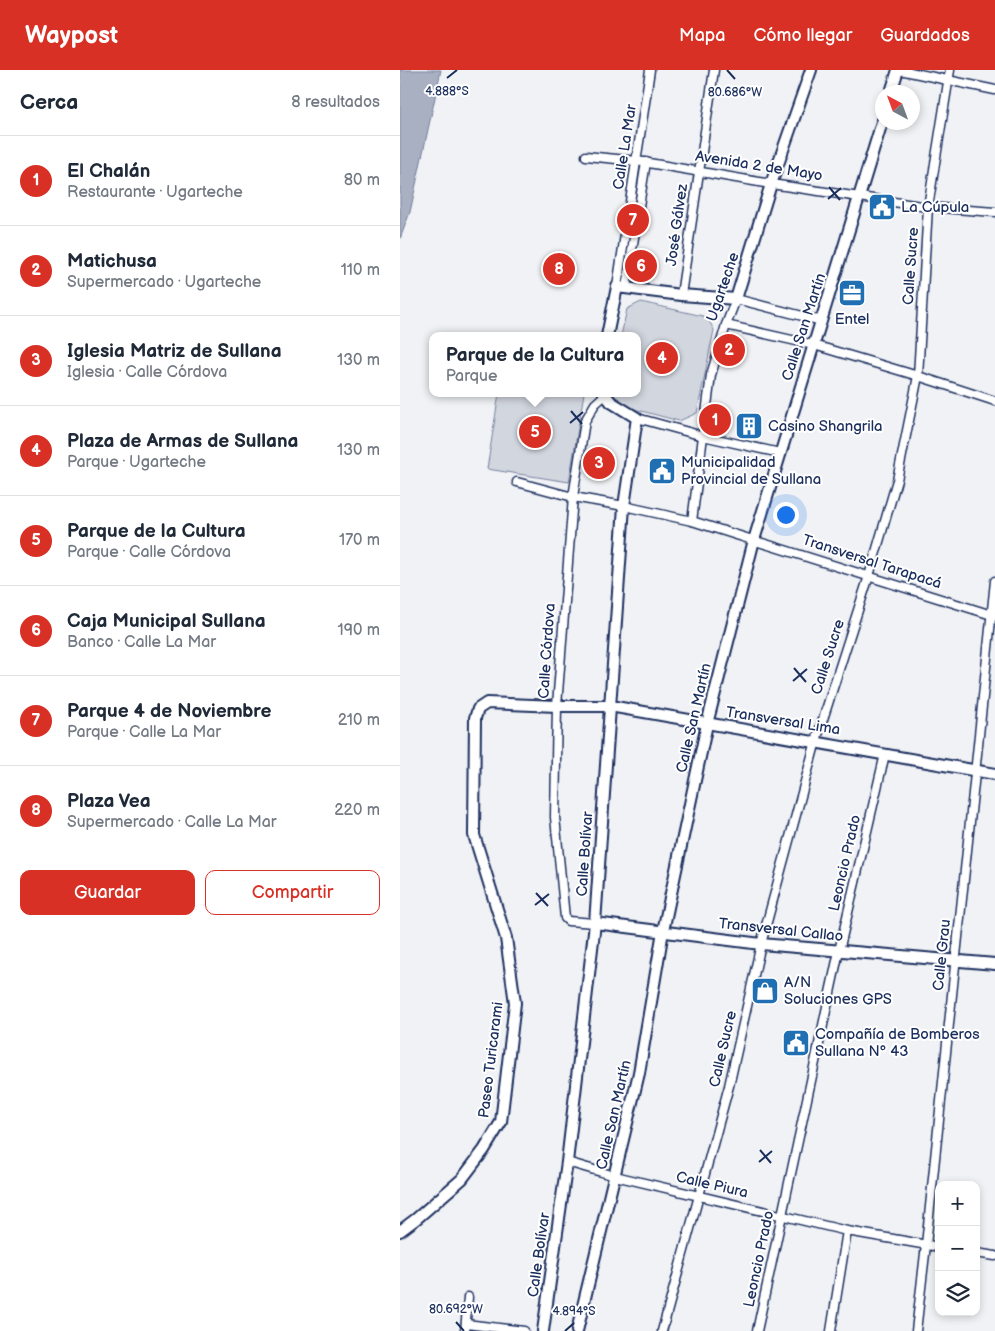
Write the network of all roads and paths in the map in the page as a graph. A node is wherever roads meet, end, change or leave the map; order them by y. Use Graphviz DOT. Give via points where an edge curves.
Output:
graph roads {
  1 [pos="650,70"];
  2 [pos="714,70"];
  3 [pos="811,70"];
  4 [pos="899,70"];
  5 [pos="950,70"];
  6 [pos="948,80"];
  7 [pos="894,85"];
  8 [pos="995,90"];
  9 [pos="880,130"];
  10 [pos="586,156"];
  11 [pos="637,161"];
  12 [pos="646,162"];
  13 [pos="699,170"];
  14 [pos="771,184"];
  15 [pos="861,196"];
  16 [pos="928,207"];
  17 [pos="995,212"];
  18 [pos="621,288"];
  19 [pos="681,295"];
  20 [pos="736,300"];
  21 [pos="822,320"];
  22 [pos="726,325"];
  23 [pos="608,332"];
  24 [pos="814,345"];
  25 [pos="918,376"];
  26 [pos="601,397"];
  27 [pos="607,397"];
  28 [pos="995,401"];
  29 [pos="637,418"];
  30 [pos="703,436"];
  31 [pos="780,452"];
  32 [pos="517,482"];
  33 [pos="573,497"];
  34 [pos="624,506"];
  35 [pos="692,521"];
  36 [pos="754,540"];
  37 [pos="869,576"];
  38 [pos="995,581"];
  39 [pos="994,616"];
  40 [pos="557,706"];
  41 [pos="610,706"];
  42 [pos="478,709"];
  43 [pos="707,724"];
  44 [pos="816,741"];
  45 [pos="885,754"];
  46 [pos="975,770"];
  47 [pos="995,774"];
  48 [pos="565,918"];
  49 [pos="595,923"];
  50 [pos="663,931"];
  51 [pos="761,944"];
  52 [pos="839,951"];
  53 [pos="955,960"];
  54 [pos="995,964"];
  55 [pos="567,1162"];
  56 [pos="615,1176"];
  57 [pos="699,1196"];
  58 [pos="783,1216"];
  59 [pos="847,1231"];
  60 [pos="400,1232"];
  61 [pos="926,1245"];
  62 [pos="935,1246"];
  63 [pos="980,1254"];
  64 [pos="995,1256"];
  65 [pos="468,1297"];
  66 [pos="466,1328"];
  67 [pos="524,1331"];
  68 [pos="543,1331"];
  69 [pos="577,1331"];
  70 [pos="662,1331"];
  71 [pos="757,1331"];
  72 [pos="831,1331"];
  73 [pos="916,1331"];
  1 -- 11 [label="street, Calle La Mar"];
  2 -- 13 [label="street, José Gálvez"];
  3 -- 14 [label="street, Ugarteche"];
  4 -- 6 [label="street"];
  4 -- 7 [label="street"];
  5 -- 6 [label="street, Calle Sucre"];
  6 -- 8 [label="street"];
  6 -- 16 [label="street, Calle Sucre"];
  9 -- 15 [label="street, Calle San Martín"];
  10 -- 11 [label="street, Avenida 2 de Mayo"];
  11 -- 12 [label="street, Avenida 2 de Mayo"];
  11 -- 18 [label="street, Calle La Mar"];
  12 -- 13 [label="street, Avenida 2 de Mayo"];
  12 -- 18 [label="street, Calle La Mar"];
  13 -- 14 [label="street, Avenida 2 de Mayo"];
  13 -- 19 [label="street, José Gálvez"];
  14 -- 15 [label="street, Avenida 2 de Mayo"];
  14 -- 20 [label="street, Ugarteche"];
  15 -- 16 [label="street, Avenida 2 de Mayo"];
  15 -- 21 [label="street, Calle San Martín"];
  16 -- 17 [label="street, Avenida 2 de Mayo"];
  16 -- 25 [label="street, Calle Sucre"];
  18 -- 19 [label="street"];
  18 -- 23 [label="street"];
  19 -- 20 [label="street"];
  20 -- 21 [label="street"];
  20 -- 22 [label="street, Ugarteche"];
  21 -- 24 [label="street, Calle San Martín"];
  22 -- 24 [label="street"];
  22 -- 30 [label="street, Ugarteche" via="711,376"];
  24 -- 25 [label="street"];
  24 -- 31 [label="street, Calle San Martín"];
  25 -- 28 [label="street"];
  25 -- 37 [label="street, Calle Sucre" via="897,480"];
  26 -- 33 [label="street, Calle Córdova" via="585,421"];
  27 -- 29 [label="street"];
  29 -- 30 [label="street"];
  29 -- 34 [label="street, Calle Bolívar"];
  30 -- 31 [label="street"];
  30 -- 35 [label="street, Ugarteche"];
  31 -- 36 [label="street, Calle San Martín"];
  32 -- 33 [label="street, Transversal Tarapacá"];
  33 -- 34 [label="street, Transversal Tarapacá"];
  33 -- 40 [label="street, Calle Córdova"];
  34 -- 35 [label="street, Transversal Tarapacá"];
  34 -- 41 [label="street, Calle Bolívar"];
  35 -- 36 [label="street, Transversal Tarapacá"];
  36 -- 37 [label="street, Transversal Tarapacá"];
  36 -- 43 [label="street, Calle San Martín"];
  37 -- 39 [label="street, Transversal Tarapacá"];
  37 -- 44 [label="street, Calle Sucre"];
  38 -- 39 [label="street, Calle Grau"];
  39 -- 46 [label="street, Calle Grau"];
  40 -- 41 [label="street, Transversal Lima"];
  40 -- 42 [label="street, Transversal Lima" via="487,703"];
  40 -- 48 [label="street, Calle Córdova" via="554,816"];
  41 -- 43 [label="street, Transversal Lima"];
  41 -- 49 [label="street, Calle Bolívar"];
  42 -- 60 [label="street, Paseo Turicarami" via="475,718 474,834 506,938 515,1004 501,1122 462,1179"];
  43 -- 44 [label="street, Transversal Lima"];
  43 -- 50 [label="street, Calle San Martín"];
  44 -- 45 [label="street, Transversal Lima"];
  44 -- 51 [label="street, Calle Sucre"];
  45 -- 46 [label="street, Transversal Lima"];
  45 -- 52 [label="street, Leoncio Prado"];
  46 -- 47 [label="street, Transversal Lima"];
  46 -- 53 [label="street, Calle Grau"];
  48 -- 49 [label="street, Transversal Callao"];
  49 -- 50 [label="street, Transversal Callao"];
  49 -- 55 [label="street, Calle Bolívar"];
  50 -- 51 [label="street, Transversal Callao"];
  50 -- 56 [label="street, Calle San Martín" via="639,1073"];
  51 -- 52 [label="street, Transversal Callao"];
  51 -- 57 [label="street, Calle Sucre" via="729,1086"];
  52 -- 53 [label="street, Transversal Callao"];
  52 -- 58 [label="street, Leoncio Prado"];
  53 -- 54 [label="street, Transversal Callao"];
  53 -- 61 [label="street, Calle Grau"];
  55 -- 56 [label="street, Calle Piura"];
  55 -- 68 [label="street, Calle Bolívar"];
  56 -- 57 [label="street, Calle Piura"];
  56 -- 69 [label="street, Calle San Martín"];
  57 -- 58 [label="street, Calle Piura"];
  57 -- 70 [label="street, Calle Sucre"];
  58 -- 59 [label="street, Calle Piura"];
  58 -- 71 [label="street, Leoncio Prado"];
  59 -- 61 [label="street, Calle Piura"];
  59 -- 72 [label="street"];
  61 -- 62 [label="street, Calle Piura"];
  61 -- 73 [label="street, Calle Grau"];
  63 -- 64 [label="street"];
  65 -- 66 [label="street"];
  66 -- 67 [label="street"];
}
